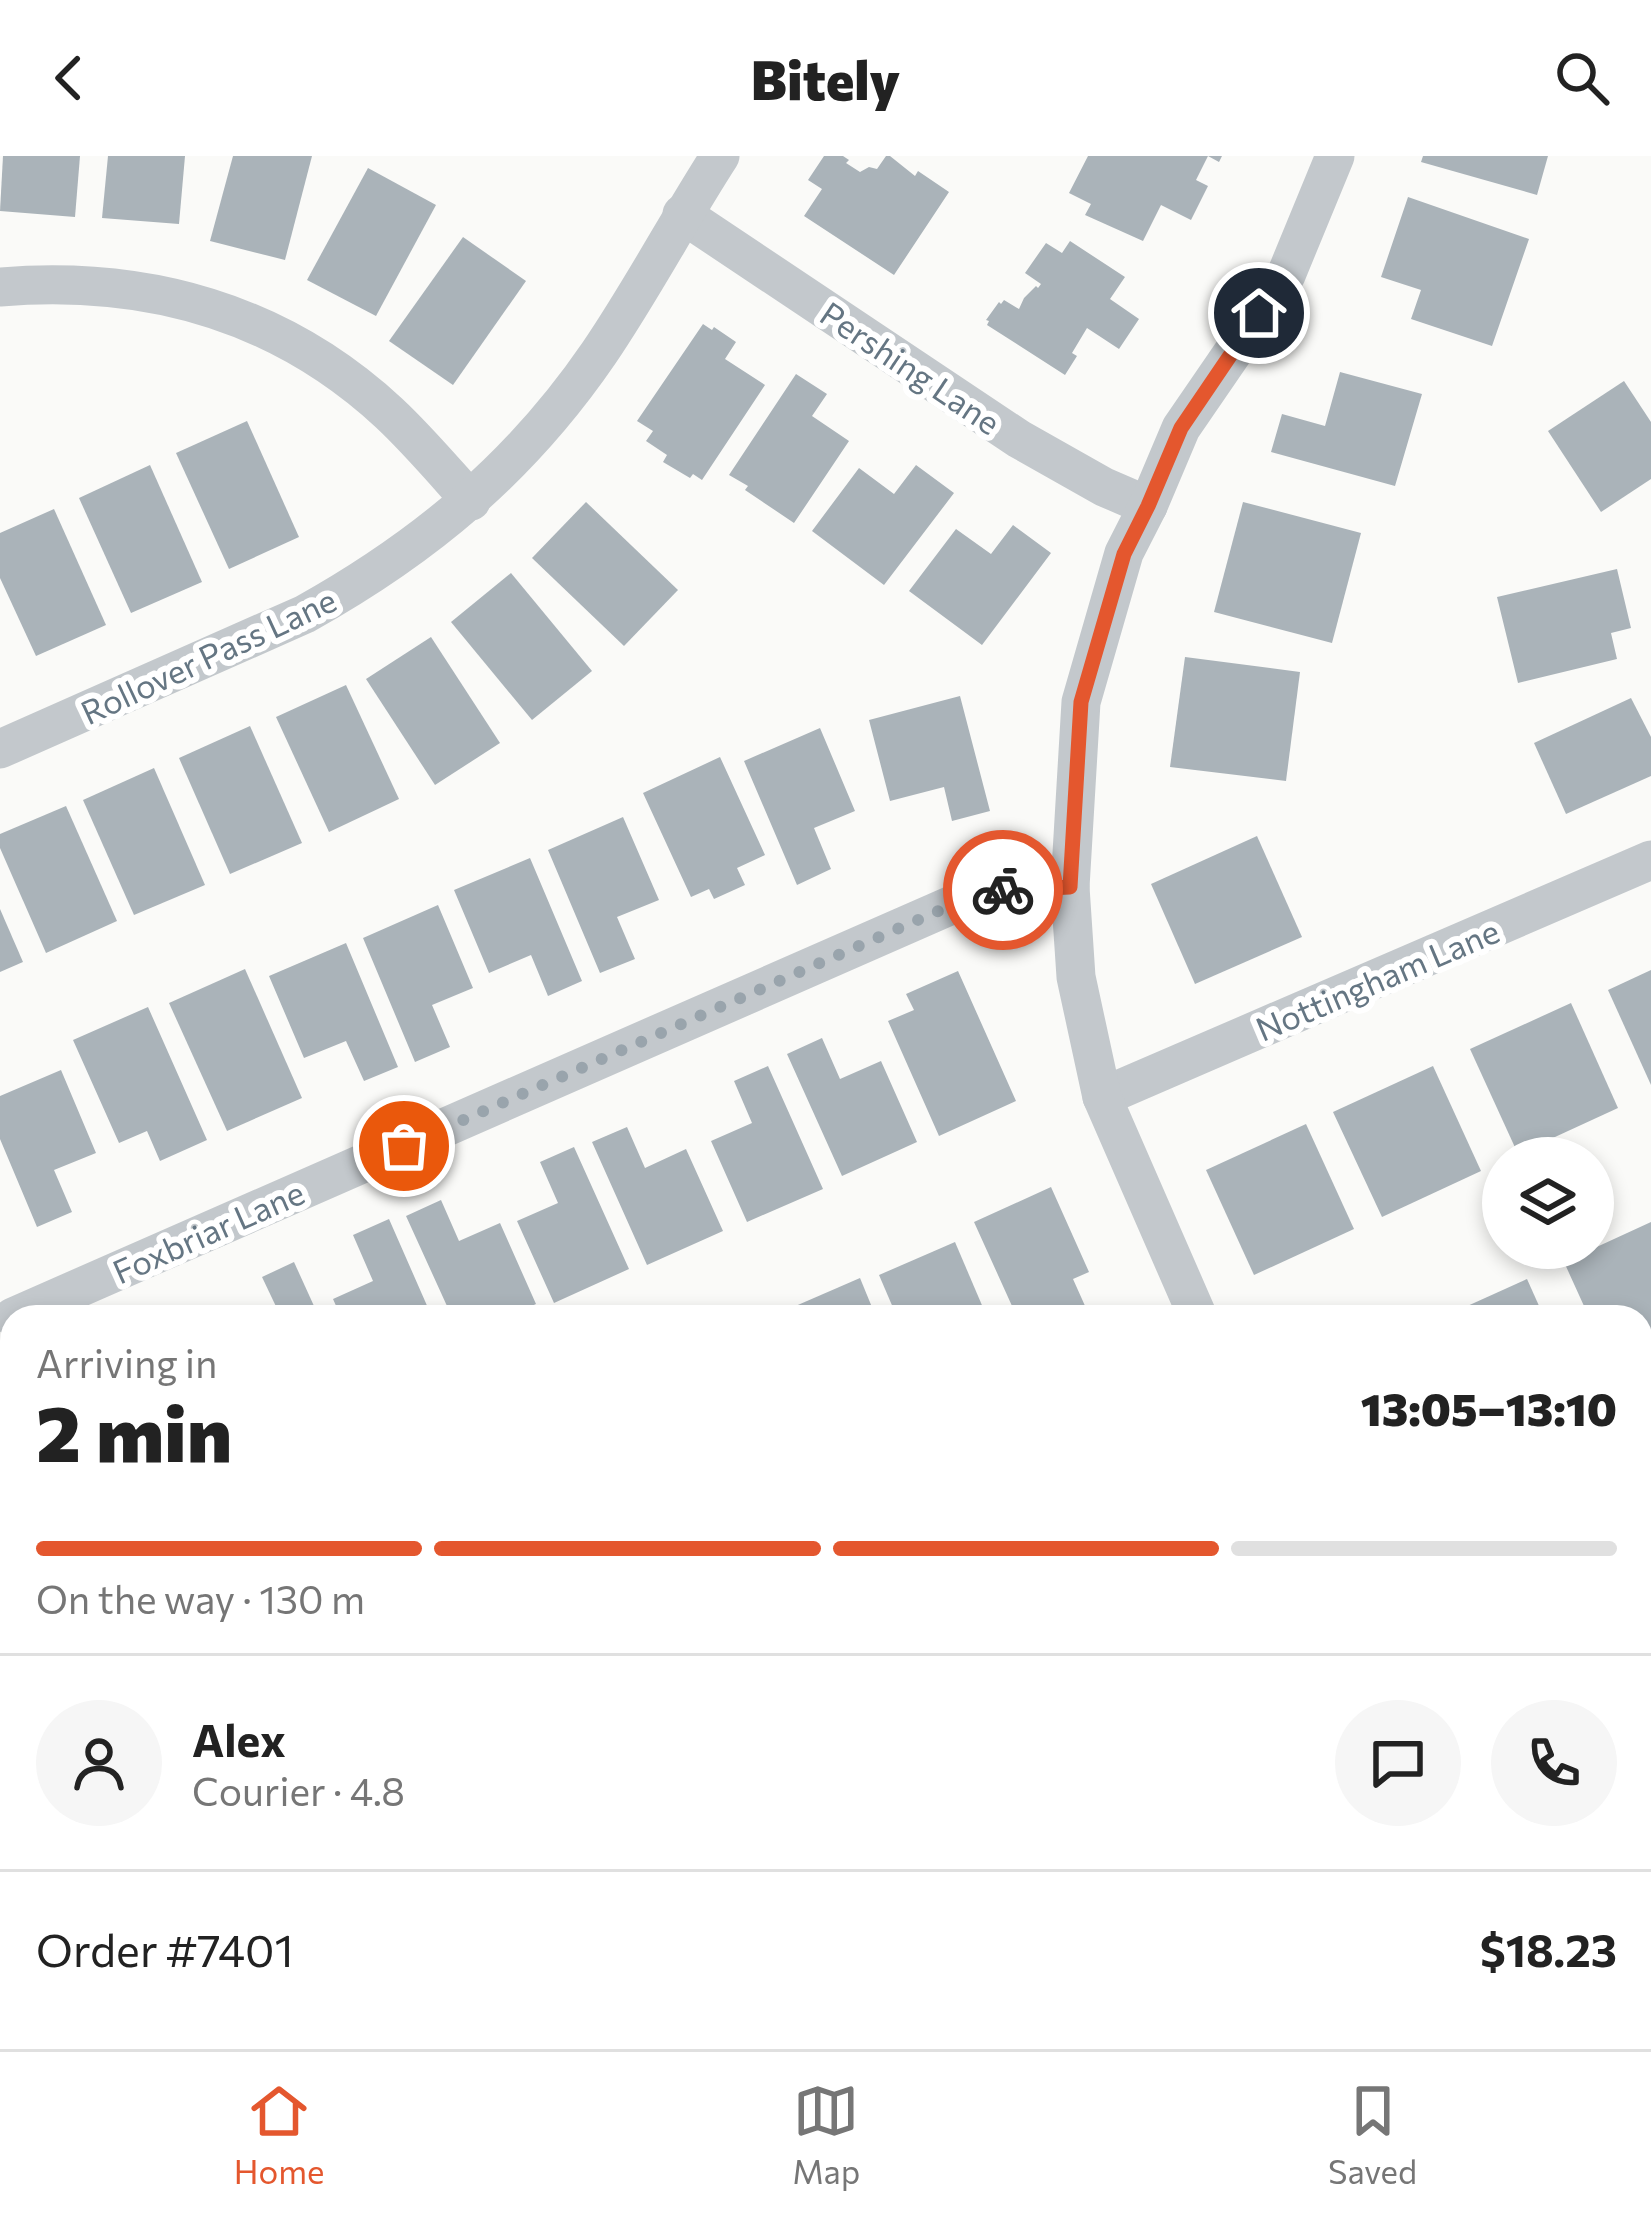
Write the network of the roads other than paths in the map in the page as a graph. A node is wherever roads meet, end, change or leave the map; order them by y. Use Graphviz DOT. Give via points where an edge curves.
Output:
graph roads {
  1 [pos="720,156"];
  2 [pos="1335,156"];
  3 [pos="682,214"];
  4 [pos="0,287"];
  5 [pos="471,500"];
  6 [pos="1148,506"];
  7 [pos="0,749"];
  8 [pos="1651,860"];
  9 [pos="1070,887"];
  10 [pos="1102,1097"];
  11 [pos="39,1305"];
  12 [pos="1193,1305"];
  1 -- 3 [label="street, Rollover Pass Lane"];
  2 -- 6 [label="street" via="1286,275 1181,428"];
  3 -- 5 [label="street, Rollover Pass Lane" via="572,390"];
  3 -- 6 [label="street, Pershing Lane" via="1019,439"];
  4 -- 5 [label="street" via="135,290 253,324 359,388"];
  5 -- 7 [label="street, Rollover Pass Lane" via="391,563 305,614"];
  6 -- 9 [label="street" via="1124,554 1081,702"];
  8 -- 10 [label="street, Nottingham Lane"];
  9 -- 10 [label="street" via="1076,977"];
  9 -- 11 [label="street, Foxbriar Lane" via="986,890"];
  10 -- 12 [label="street"];
}
